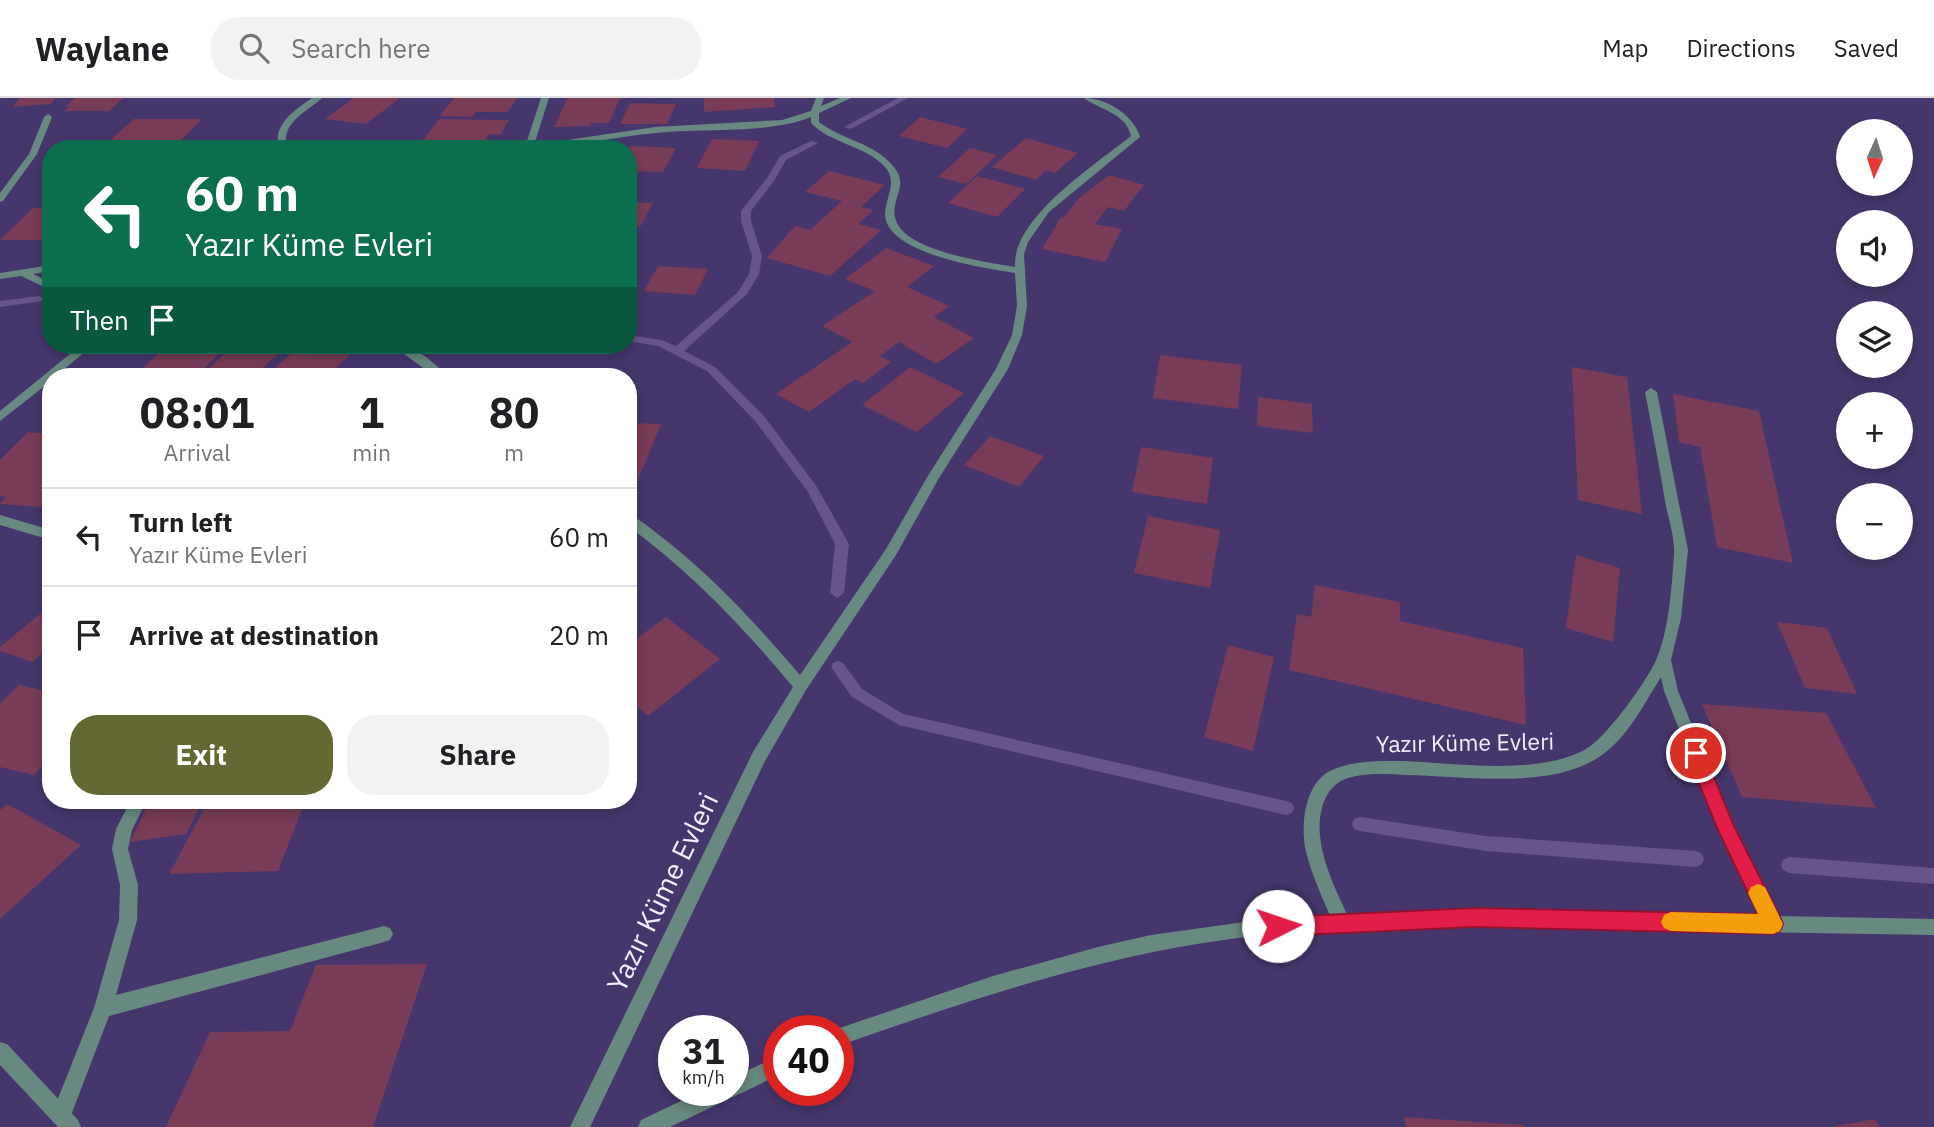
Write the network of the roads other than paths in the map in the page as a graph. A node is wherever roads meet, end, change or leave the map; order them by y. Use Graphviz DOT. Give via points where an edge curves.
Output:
graph roads {
  1 [pos="318,98"];
  2 [pos="545,98"];
  3 [pos="820,98"];
  4 [pos="847,98"];
  5 [pos="1088,98"];
  6 [pos="815,112"];
  7 [pos="48,117"];
  8 [pos="280,140"];
  9 [pos="531,140"];
  10 [pos="584,140"];
  11 [pos="0,199"];
  12 [pos="42,270"];
  13 [pos="1019,271"];
  14 [pos="24,273"];
  15 [pos="0,276"];
  16 [pos="42,282"];
  17 [pos="75,354"];
  18 [pos="412,354"];
  19 [pos="59,368"];
  20 [pos="432,368"];
  21 [pos="42,382"];
  22 [pos="1651,392"];
  23 [pos="0,417"];
  24 [pos="0,520"];
  25 [pos="637,525"];
  26 [pos="42,532"];
  27 [pos="1664,660"];
  28 [pos="801,686"];
  29 [pos="134,809"];
  30 [pos="1341,921"];
  31 [pos="1773,924"];
  32 [pos="1934,927"];
  33 [pos="384,934"];
  34 [pos="103,1008"];
  35 [pos="854,1031"];
  36 [pos="0,1051"];
  37 [pos="692,1106"];
  38 [pos="66,1121"];
  39 [pos="580,1127"];
  40 [pos="648,1127"];
  1 -- 8 [label="street" via="297,112 282,130"];
  2 -- 9 [label="street"];
  3 -- 6 [label="street"];
  4 -- 6 [label="street"];
  5 -- 13 [label="street, Yazır Küme Evleri" via="1126,118 1136,137 1046,210 1023,242"];
  6 -- 10 [label="street" via="782,123 655,130"];
  6 -- 13 [label="street" via="822,129 889,166 898,187 890,215 892,226 905,237 944,255"];
  7 -- 11 [label="street" via="33,153"];
  12 -- 14 [label="street"];
  13 -- 28 [label="street, Yazır Küme Evleri" via="1017,335 1002,369 891,552"];
  14 -- 15 [label="street"];
  14 -- 16 [label="street"];
  17 -- 19 [label="street"];
  18 -- 20 [label="street"];
  21 -- 23 [label="street"];
  22 -- 27 [label="street, Yazır Küme Evleri" via="1681,550"];
  24 -- 26 [label="street"];
  25 -- 28 [label="street" via="713,588"];
  27 -- 30 [label="street, Yazır Küme Evleri" via="1611,737 1594,753 1567,765 1483,771 1369,767 1335,776 1319,791 1311,833 1315,856"];
  27 -- 31 [label="street, Yazır Küme Evleri" via="1671,691 1717,807"];
  28 -- 39 [label="street, Yazır Küme Evleri" via="759,757"];
  29 -- 34 [label="street" via="120,849 129,885 128,920"];
  30 -- 31 [label="street" via="1475,917"];
  30 -- 35 [label="street" via="1150,944 1053,965"];
  31 -- 32 [label="street"];
  33 -- 34 [label="street"];
  34 -- 38 [label="street"];
  36 -- 38 [label="street"];
  37 -- 40 [label="street"];
}
